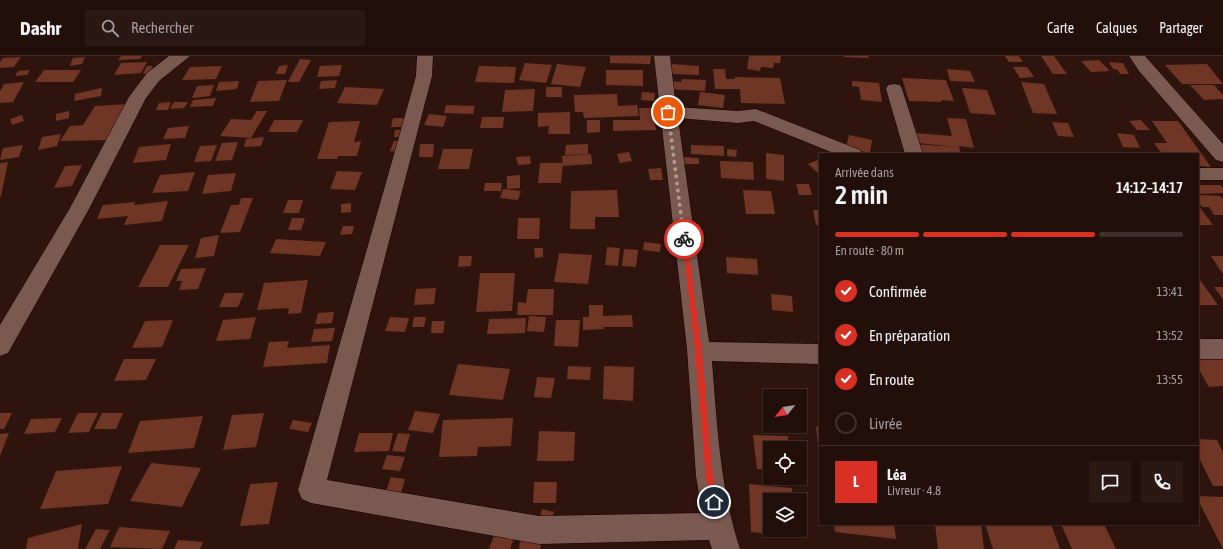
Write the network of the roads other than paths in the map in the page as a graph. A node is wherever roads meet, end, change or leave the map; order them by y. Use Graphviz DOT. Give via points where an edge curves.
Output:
graph roads {
  1 [pos="182,56"];
  2 [pos="425,56"];
  3 [pos="662,56"];
  4 [pos="1137,56"];
  5 [pos="894,89"];
  6 [pos="668,112"];
  7 [pos="851,153"];
  8 [pos="914,153"];
  9 [pos="1223,156"];
  10 [pos="1199,174"];
  11 [pos="1223,174"];
  12 [pos="0,346"];
  13 [pos="1223,349"];
  14 [pos="1199,350"];
  15 [pos="698,351"];
  16 [pos="819,354"];
  17 [pos="722,537"];
  1 -- 12 [label="street" via="173,60 153,77 138,97 79,209"];
  2 -- 17 [label="street" via="424,76 312,490 539,530"];
  3 -- 6 [label="street"];
  4 -- 9 [label="street"];
  5 -- 8 [label="street"];
  6 -- 7 [label="street" via="738,117 756,115"];
  6 -- 15 [label="street"];
  10 -- 11 [label="street"];
  13 -- 14 [label="street"];
  15 -- 16 [label="street"];
  15 -- 17 [label="street" via="710,478"];
}
